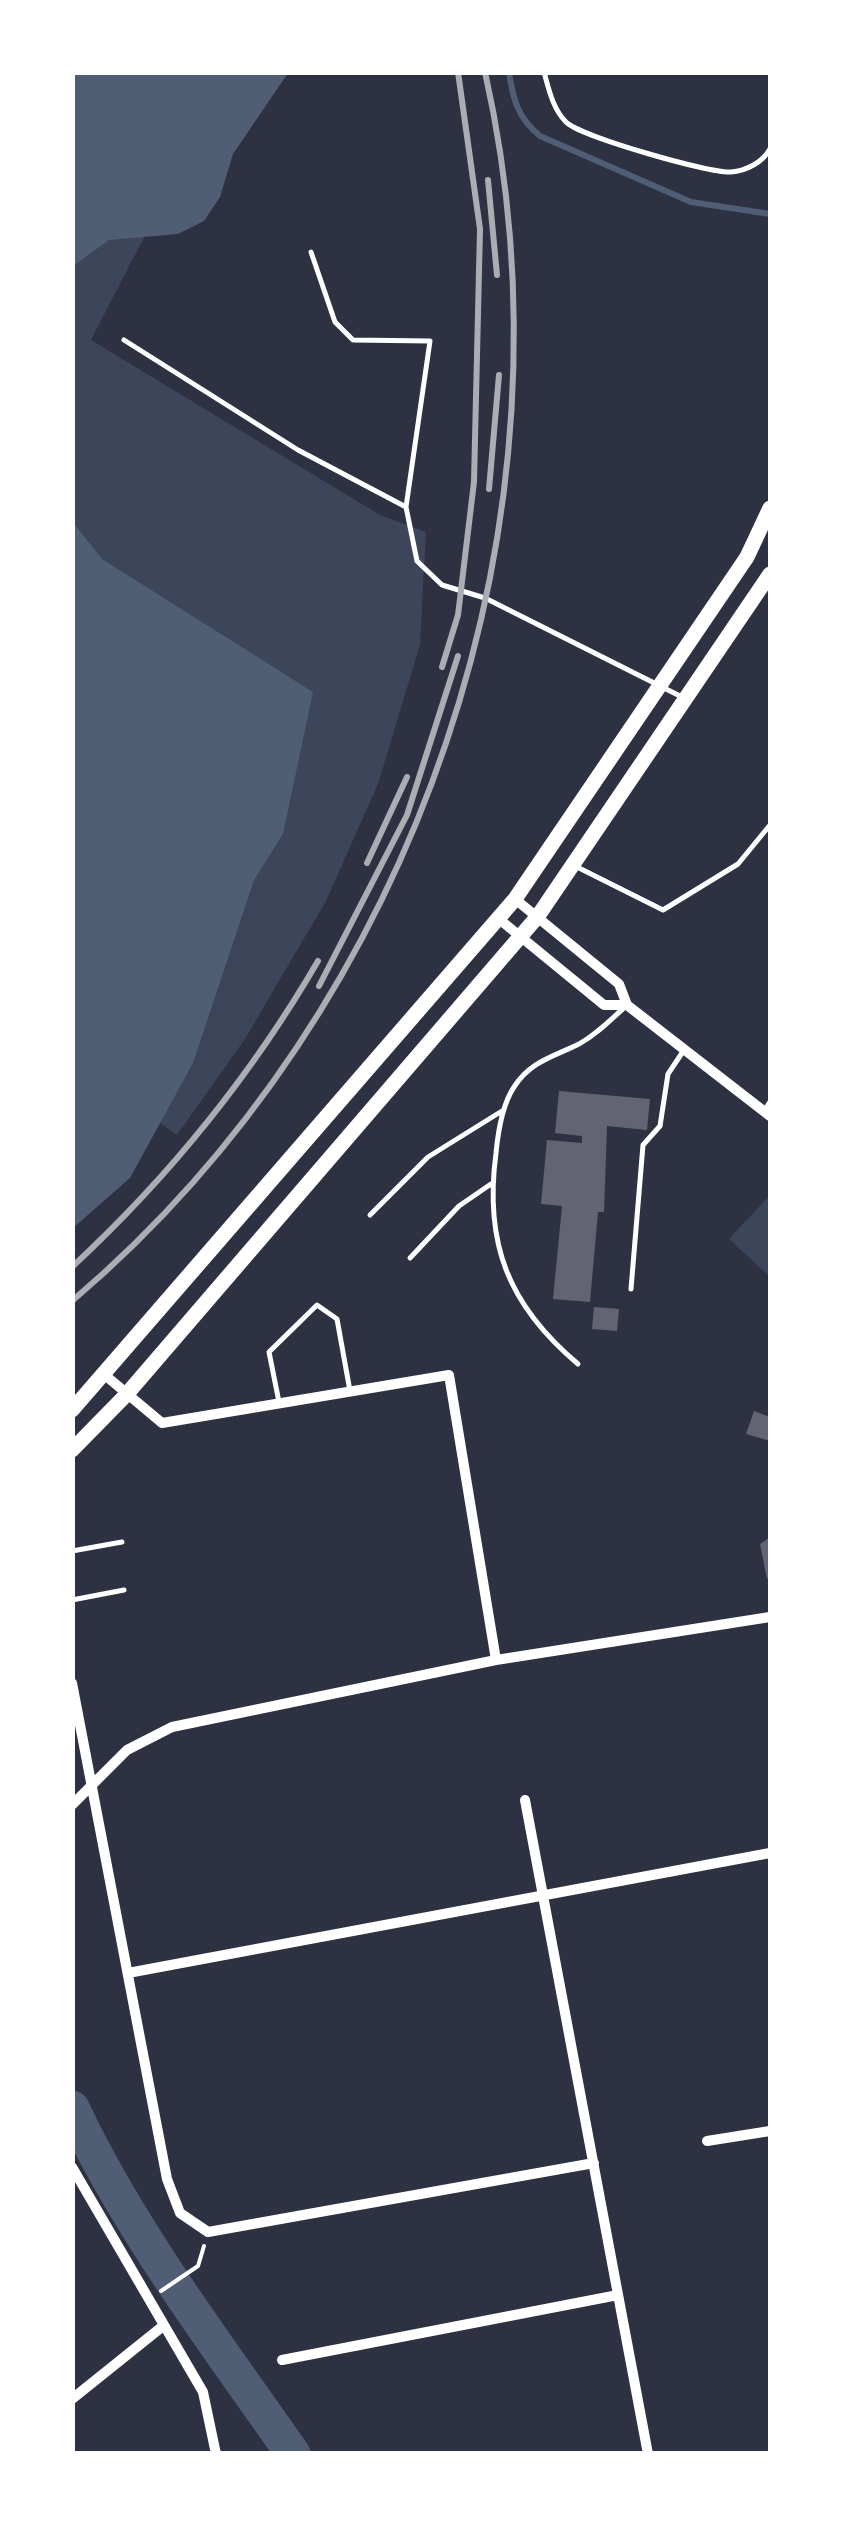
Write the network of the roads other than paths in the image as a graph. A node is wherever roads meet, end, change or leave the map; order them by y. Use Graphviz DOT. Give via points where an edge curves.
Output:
graph roads {
  1 [pos="544,72"];
  2 [pos="770,150"];
  3 [pos="311,252"];
  4 [pos="124,340"];
  5 [pos="406,506"];
  6 [pos="770,508"];
  7 [pos="770,574"];
  8 [pos="661,686"];
  9 [pos="686,699"];
  10 [pos="770,825"];
  11 [pos="572,864"];
  12 [pos="516,899"];
  13 [pos="538,916"];
  14 [pos="499,918"];
  15 [pos="521,936"];
  16 [pos="627,1004"];
  17 [pos="684,1050"];
  18 [pos="505,1108"];
  19 [pos="768,1110"];
  20 [pos="491,1184"];
  21 [pos="370,1214"];
  22 [pos="410,1258"];
  23 [pos="631,1290"];
  24 [pos="578,1364"];
  25 [pos="106,1376"];
  26 [pos="350,1391"];
  27 [pos="126,1395"];
  28 [pos="279,1403"];
  29 [pos="72,1410"];
  30 [pos="72,1450"];
  31 [pos="122,1542"];
  32 [pos="72,1552"];
  33 [pos="124,1590"];
  34 [pos="72,1600"];
  35 [pos="770,1616"];
  36 [pos="496,1660"];
  37 [pos="72,1682"];
  38 [pos="90,1782"];
  39 [pos="525,1800"];
  40 [pos="72,1805"];
  41 [pos="770,1853"];
  42 [pos="543,1898"];
  43 [pos="128,1973"];
  44 [pos="770,2131"];
  45 [pos="706,2141"];
  46 [pos="594,2163"];
  47 [pos="72,2167"];
  48 [pos="618,2295"];
  49 [pos="163,2326"];
  50 [pos="282,2360"];
  51 [pos="72,2399"];
  52 [pos="216,2454"];
  53 [pos="648,2454"];
  1 -- 2 [label="lane" via="554,106 590,137 730,173 754,166"];
  3 -- 5 [label="lane" via="335,322 353,340 430,341"];
  4 -- 5 [label="lane" via="298,450"];
  5 -- 8 [label="lane" via="417,561 442,585 486,598"];
  6 -- 8 [label="main road" via="747,558"];
  7 -- 9 [label="main road"];
  8 -- 9 [label="lane"];
  8 -- 12 [label="main road"];
  9 -- 11 [label="main road"];
  10 -- 11 [label="lane" via="738,864 662,910"];
  11 -- 13 [label="main road"];
  12 -- 13 [label="street"];
  12 -- 14 [label="main road"];
  13 -- 15 [label="main road"];
  13 -- 16 [label="street" via="619,984"];
  14 -- 15 [label="street"];
  14 -- 25 [label="main road"];
  15 -- 16 [label="street" via="604,1005"];
  15 -- 27 [label="main road"];
  16 -- 17 [label="street"];
  16 -- 18 [label="lane" via="578,1044 533,1065"];
  17 -- 19 [label="street"];
  17 -- 23 [label="lane" via="668,1074 660,1126 643,1145"];
  18 -- 20 [label="lane"];
  18 -- 21 [label="lane" via="428,1157"];
  20 -- 22 [label="lane" via="459,1206"];
  20 -- 24 [label="lane" via="490,1217 506,1269 532,1318"];
  25 -- 27 [label="street"];
  25 -- 29 [label="main road"];
  26 -- 28 [label="street"];
  26 -- 28 [label="lane" via="337,1318 317,1304 269,1352"];
  26 -- 36 [label="street" via="449,1375"];
  27 -- 28 [label="street" via="162,1422"];
  27 -- 30 [label="main road"];
  31 -- 32 [label="lane"];
  33 -- 34 [label="lane"];
  35 -- 36 [label="street"];
  36 -- 38 [label="street" via="172,1727 127,1750"];
  37 -- 38 [label="street"];
  38 -- 40 [label="street"];
  38 -- 43 [label="street"];
  39 -- 42 [label="street"];
  41 -- 42 [label="street"];
  42 -- 43 [label="street"];
  42 -- 46 [label="street"];
  43 -- 46 [label="street" via="167,2179 180,2212 208,2232"];
  44 -- 45 [label="street"];
  46 -- 48 [label="street"];
  47 -- 49 [label="street"];
  48 -- 50 [label="street"];
  48 -- 53 [label="street"];
  49 -- 51 [label="street"];
  49 -- 52 [label="street" via="203,2392"];
}
